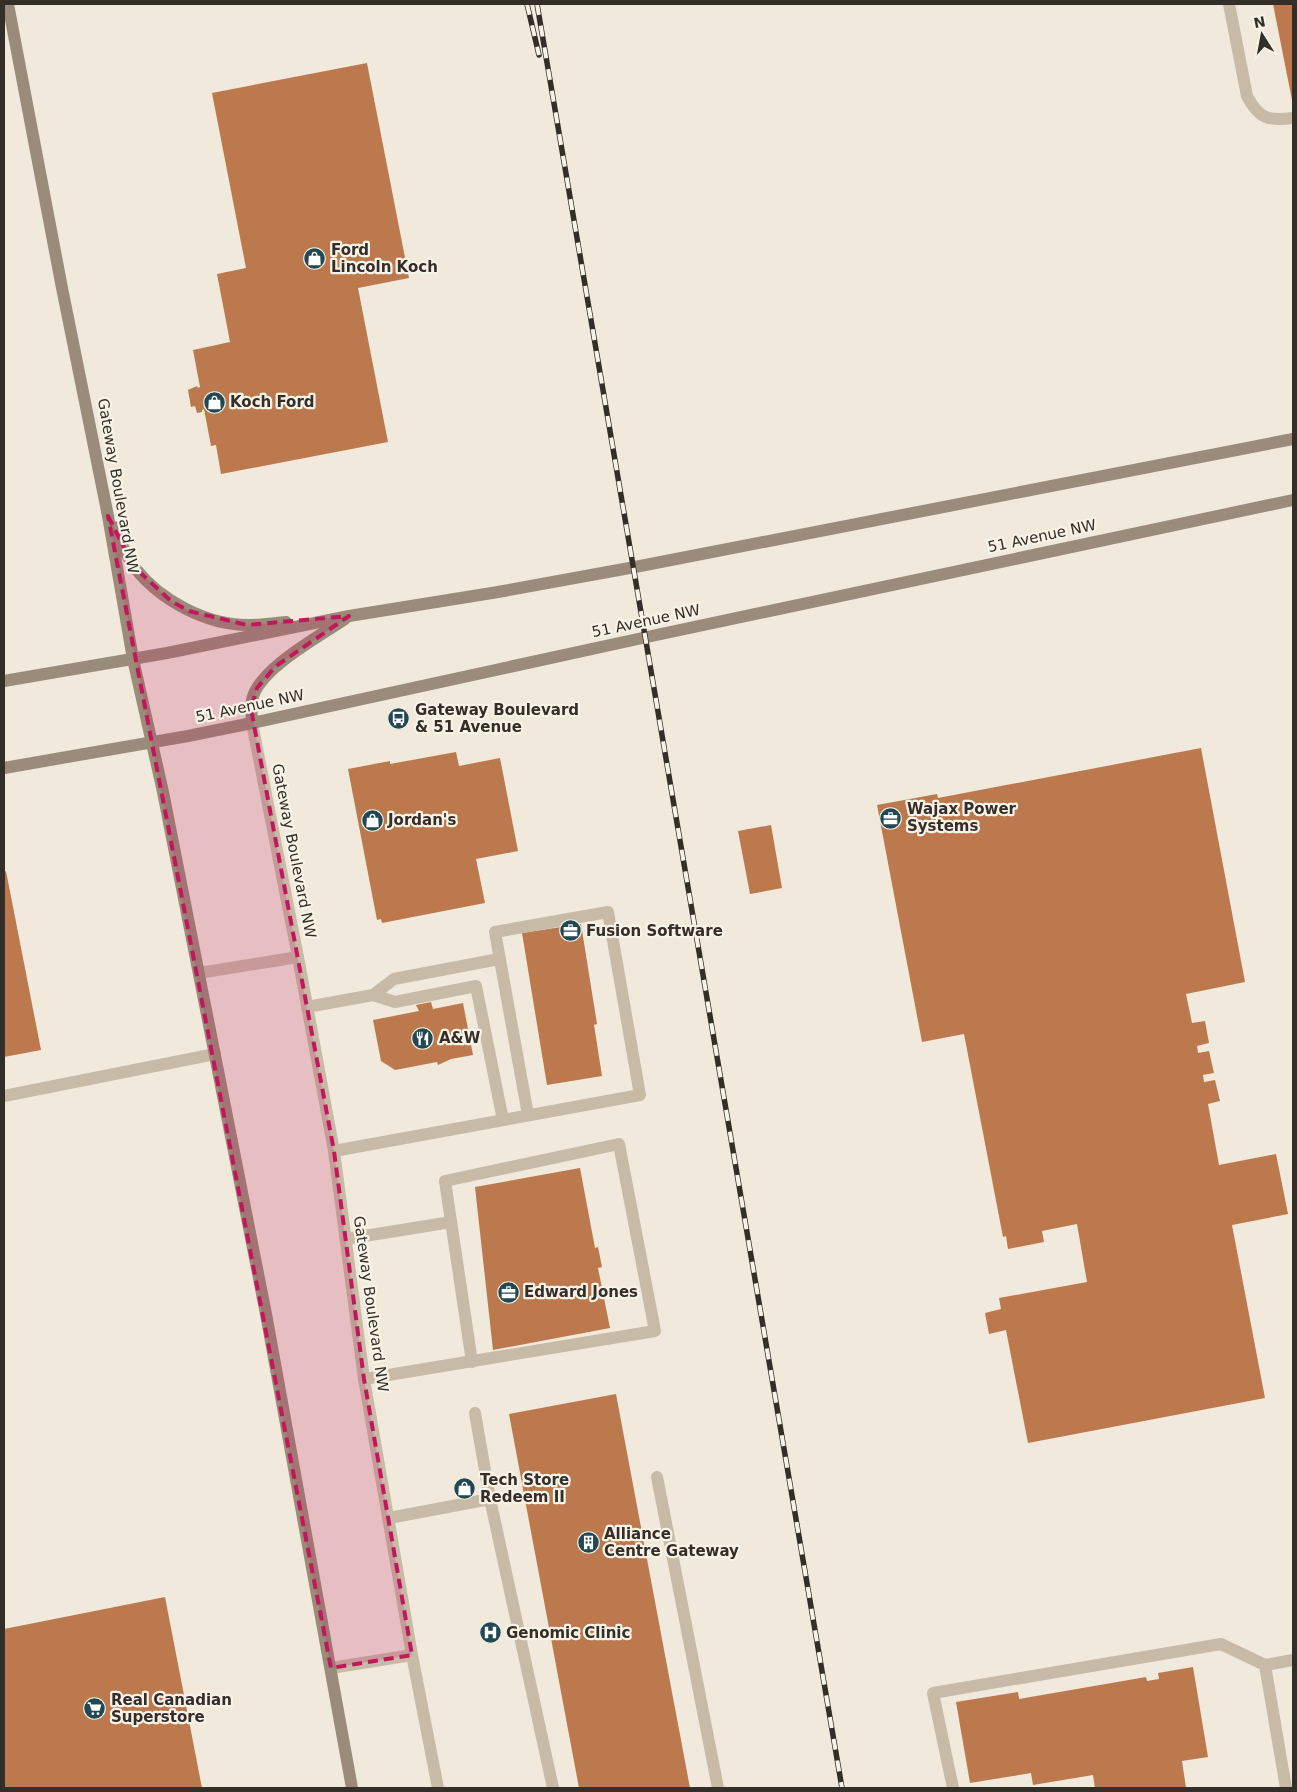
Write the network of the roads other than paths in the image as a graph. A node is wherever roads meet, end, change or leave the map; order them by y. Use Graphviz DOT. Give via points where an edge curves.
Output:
graph roads {
  1 [pos="8,4"];
  2 [pos="1230,4"];
  3 [pos="1293,118"];
  4 [pos="1293,439"];
  5 [pos="1293,500"];
  6 [pos="108,516"];
  7 [pos="349,616"];
  8 [pos="133,659"];
  9 [pos="4,681"];
  10 [pos="252,723"];
  11 [pos="152,742"];
  12 [pos="4,768"];
  13 [pos="298,957"];
  14 [pos="499,959"];
  15 [pos="200,973"];
  16 [pos="373,995"];
  17 [pos="307,1008"];
  18 [pos="215,1054"];
  19 [pos="4,1096"];
  20 [pos="528,1115"];
  21 [pos="503,1120"];
  22 [pos="334,1151"];
  23 [pos="451,1222"];
  24 [pos="346,1239"];
  25 [pos="472,1362"];
  26 [pos="364,1379"];
  27 [pos="475,1413"];
  28 [pos="657,1477"];
  29 [pos="490,1499"];
  30 [pos="389,1518"];
  31 [pos="412,1655"];
  32 [pos="1293,1660"];
  33 [pos="1265,1665"];
  34 [pos="332,1668"];
  35 [pos="352,1788"];
  36 [pos="438,1788"];
  37 [pos="553,1788"];
  38 [pos="718,1788"];
  39 [pos="953,1788"];
  40 [pos="1286,1788"];
  1 -- 6 [label="main road, Gateway Boulevard NW"];
  2 -- 3 [label="street" via="1247,96 1260,115 1271,119"];
  4 -- 7 [label="main road" via="596,574"];
  5 -- 10 [label="main road, 51 Avenue NW"];
  6 -- 7 [label="main road" via="134,567 171,600 189,611 247,625"];
  6 -- 8 [label="main road, Gateway Boulevard NW"];
  7 -- 8 [label="main road"];
  7 -- 10 [label="main road" via="276,666 264,679 252,698"];
  8 -- 9 [label="main road"];
  8 -- 11 [label="main road, Gateway Boulevard NW"];
  10 -- 11 [label="main road, 51 Avenue NW"];
  10 -- 13 [label="street, Gateway Boulevard NW"];
  11 -- 12 [label="main road, 51 Avenue NW"];
  11 -- 15 [label="main road, Gateway Boulevard NW"];
  13 -- 15 [label="street, Gateway Boulevard NW"];
  13 -- 17 [label="street, Gateway Boulevard NW"];
  14 -- 16 [label="street" via="394,979"];
  14 -- 20 [label="street"];
  14 -- 20 [label="street" via="495,932 608,912 640,1095"];
  15 -- 18 [label="main road, Gateway Boulevard NW"];
  16 -- 17 [label="street"];
  16 -- 21 [label="street" via="395,1002 476,986"];
  17 -- 22 [label="street, Gateway Boulevard NW"];
  18 -- 19 [label="street"];
  18 -- 34 [label="main road, Gateway Boulevard NW"];
  20 -- 21 [label="street"];
  21 -- 22 [label="street"];
  22 -- 24 [label="street, Gateway Boulevard NW"];
  23 -- 24 [label="street"];
  23 -- 25 [label="street"];
  23 -- 25 [label="street" via="445,1180 619,1144 655,1331"];
  24 -- 26 [label="street, Gateway Boulevard NW"];
  25 -- 26 [label="street"];
  26 -- 30 [label="street, Gateway Boulevard NW"];
  27 -- 29 [label="street"];
  28 -- 38 [label="street"];
  29 -- 30 [label="street"];
  29 -- 37 [label="street"];
  30 -- 31 [label="street, Gateway Boulevard NW"];
  31 -- 34 [label="street"];
  31 -- 36 [label="street, Gateway Boulevard NW"];
  32 -- 33 [label="street"];
  33 -- 39 [label="street" via="1221,1644 933,1693"];
  33 -- 40 [label="street"];
  34 -- 35 [label="main road, Gateway Boulevard NW"];
}
